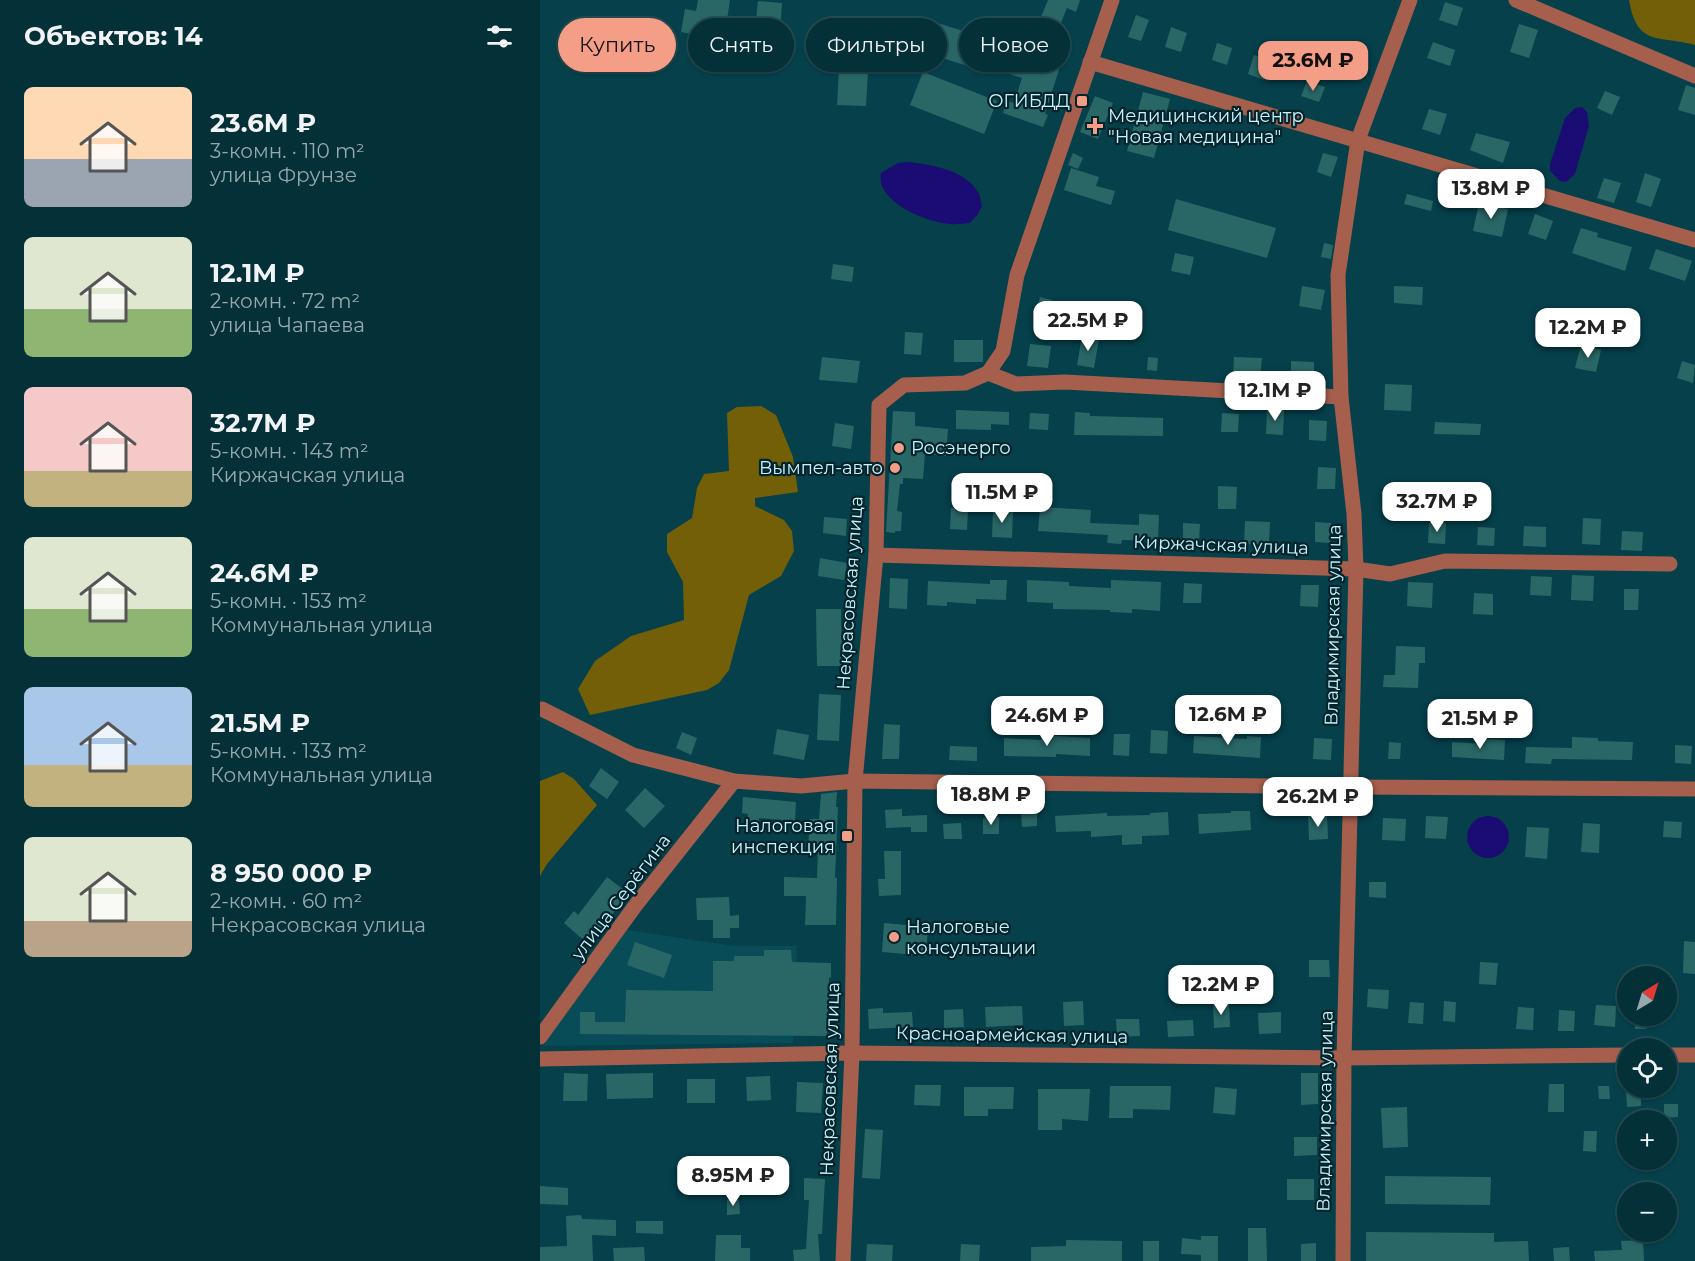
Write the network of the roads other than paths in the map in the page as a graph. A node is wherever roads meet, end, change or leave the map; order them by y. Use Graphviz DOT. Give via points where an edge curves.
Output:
graph roads {
  1 [pos="1112,0"];
  2 [pos="1410,0"];
  3 [pos="1516,0"];
  4 [pos="1090,62"];
  5 [pos="1695,76"];
  6 [pos="1358,140"];
  7 [pos="1695,240"];
  8 [pos="988,373"];
  9 [pos="1341,397"];
  10 [pos="876,555"];
  11 [pos="1670,564"];
  12 [pos="1356,568"];
  13 [pos="542,709"];
  14 [pos="855,780"];
  15 [pos="734,781"];
  16 [pos="1350,787"];
  17 [pos="1695,789"];
  18 [pos="540,1037"];
  19 [pos="852,1053"];
  20 [pos="1617,1055"];
  21 [pos="1677,1055"];
  22 [pos="1695,1055"];
  23 [pos="1344,1058"];
  24 [pos="540,1059"];
  25 [pos="843,1261"];
  26 [pos="1343,1261"];
  1 -- 4 [label="street"];
  2 -- 6 [label="street, Владимирская улица"];
  3 -- 5 [label="street"];
  4 -- 6 [label="street"];
  4 -- 8 [label="street" via="1017,275 1003,351"];
  6 -- 7 [label="street"];
  6 -- 9 [label="street, Владимирская улица" via="1338,275"];
  8 -- 9 [label="street" via="1016,384 1065,382"];
  8 -- 10 [label="street, Некрасовская улица" via="965,383 904,385 879,405"];
  9 -- 12 [label="street, Владимирская улица"];
  10 -- 12 [label="street, Киржачская улица"];
  10 -- 14 [label="street, Некрасовская улица"];
  11 -- 12 [label="street, Киржачская улица" via="1444,561 1390,574"];
  12 -- 16 [label="street, Владимирская улица"];
  13 -- 15 [label="street" via="633,755"];
  14 -- 15 [label="street" via="801,786"];
  14 -- 16 [label="street"];
  14 -- 19 [label="street, Некрасовская улица"];
  15 -- 18 [label="street, улица Серёгина" via="635,906"];
  16 -- 17 [label="street"];
  16 -- 23 [label="street, Владимирская улица"];
  19 -- 23 [label="street, Красноармейская улица"];
  19 -- 24 [label="street, Красноармейская улица"];
  19 -- 25 [label="street, Некрасовская улица"];
  20 -- 23 [label="street, Красноармейская улица"];
  21 -- 22 [label="street"];
  23 -- 26 [label="street, Владимирская улица"];
}
